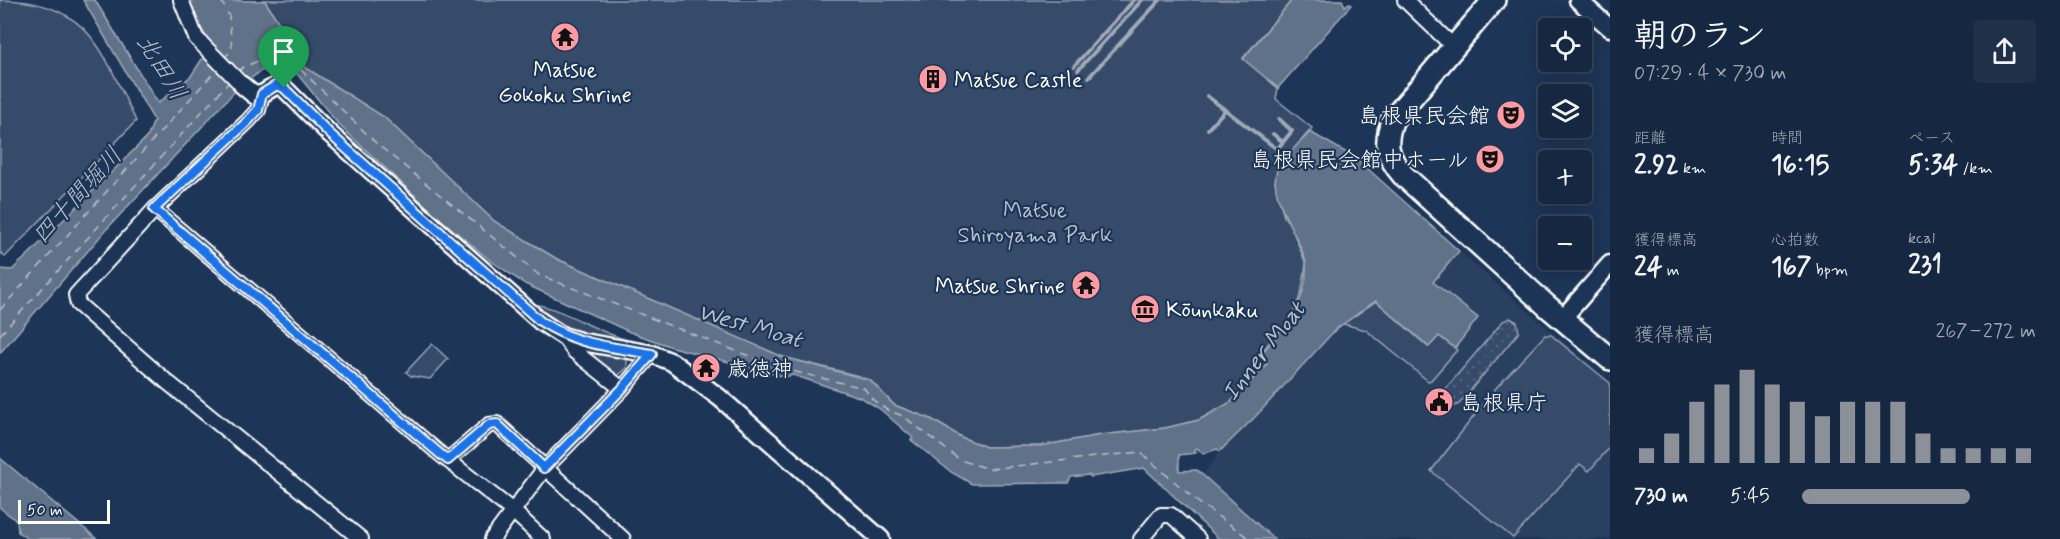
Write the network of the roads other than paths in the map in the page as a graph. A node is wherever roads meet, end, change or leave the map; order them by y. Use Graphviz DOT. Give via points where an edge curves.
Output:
graph roads {
  1 [pos="181,0"];
  2 [pos="1405,0"];
  3 [pos="1494,0"];
  4 [pos="1578,0"];
  5 [pos="1610,28"];
  6 [pos="1454,47"];
  7 [pos="242,85"];
  8 [pos="262,94"];
  9 [pos="154,209"];
  10 [pos="1610,264"];
  11 [pos="1562,319"];
  12 [pos="563,336"];
  13 [pos="652,354"];
  14 [pos="1610,359"];
  15 [pos="622,389"];
  16 [pos="448,460"];
  17 [pos="544,468"];
  18 [pos="514,512"];
  19 [pos="361,539"];
  20 [pos="492,539"];
  21 [pos="543,539"];
  22 [pos="623,539"];
  23 [pos="880,539"];
  24 [pos="1141,539"];
  25 [pos="1198,539"];
  1 -- 7 [label="street" via="191,30"];
  2 -- 6 [label="street"];
  3 -- 6 [label="main road"];
  4 -- 5 [label="street"];
  6 -- 11 [label="main road" via="1393,119 1386,136 1389,156 1403,175"];
  7 -- 8 [label="street" via="254,95"];
  8 -- 9 [label="street" via="258,110 248,121"];
  8 -- 12 [label="street" via="277,85 284,88 525,308"];
  9 -- 16 [label="street"];
  9 -- 19 [label="street" via="76,295 78,304 166,381"];
  10 -- 11 [label="street"];
  11 -- 14 [label="main road"];
  12 -- 13 [label="street"];
  12 -- 15 [label="street" via="574,351"];
  13 -- 15 [label="street"];
  13 -- 23 [label="street" via="672,362 720,398"];
  15 -- 17 [label="street"];
  16 -- 17 [label="street" via="489,425 497,424"];
  16 -- 18 [label="street"];
  17 -- 18 [label="street"];
  17 -- 22 [label="street"];
  18 -- 20 [label="street"];
  18 -- 21 [label="street"];
  24 -- 25 [label="street" via="1161,515 1171,515"];
}
